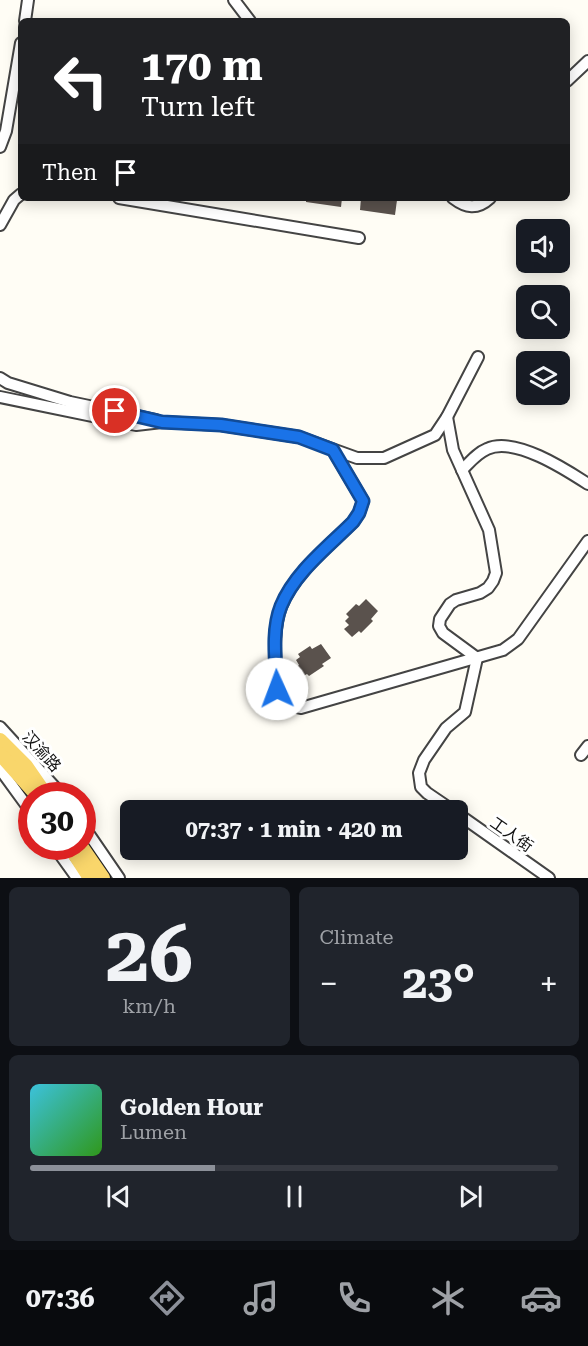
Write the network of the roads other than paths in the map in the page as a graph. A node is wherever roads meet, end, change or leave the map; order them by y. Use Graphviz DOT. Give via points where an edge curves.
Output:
graph roads {
  1 [pos="28,0"];
  2 [pos="234,0"];
  3 [pos="25,18"];
  4 [pos="248,18"];
  5 [pos="18,61"];
  6 [pos="588,61"];
  7 [pos="570,78"];
  8 [pos="0,147"];
  9 [pos="18,197"];
  10 [pos="137,201"];
  11 [pos="457,201"];
  12 [pos="486,201"];
  13 [pos="2,217"];
  14 [pos="359,238"];
  15 [pos="478,357"];
  16 [pos="0,378"];
  17 [pos="0,397"];
  18 [pos="447,417"];
  19 [pos="162,422"];
  20 [pos="333,450"];
  21 [pos="462,470"];
  22 [pos="588,484"];
  23 [pos="588,541"];
  24 [pos="477,658"];
  25 [pos="0,727"];
  26 [pos="0,740"];
  27 [pos="0,754"];
  28 [pos="0,769"];
  29 [pos="26,782"];
  30 [pos="37,782"];
  31 [pos="50,782"];
  32 [pos="18,794"];
  33 [pos="437,800"];
  34 [pos="468,821"];
  35 [pos="96,844"];
  36 [pos="64,860"];
  37 [pos="78,860"];
  38 [pos="91,860"];
  39 [pos="77,878"];
  40 [pos="90,878"];
  41 [pos="103,878"];
  42 [pos="119,878"];
  43 [pos="549,878"];
  1 -- 3 [label="street"];
  2 -- 4 [label="street"];
  5 -- 8 [label="street"];
  6 -- 7 [label="street"];
  9 -- 13 [label="street"];
  10 -- 14 [label="street"];
  11 -- 12 [label="street" via="471,207"];
  15 -- 18 [label="street"];
  16 -- 19 [label="street" via="70,402"];
  17 -- 19 [label="street" via="136,425"];
  18 -- 20 [label="street" via="435,435 384,458 357,458"];
  18 -- 21 [label="street" via="453,450"];
  19 -- 20 [label="street" via="221,425 299,437"];
  20 -- 24 [label="street" via="363,501 353,522 302,573 281,607 275,650 277,689 282,700 301,708"];
  21 -- 22 [label="street" via="487,448 506,446 554,462"];
  21 -- 24 [label="street" via="489,530 496,573 488,588 450,604 439,626 442,633"];
  23 -- 24 [label="street" via="518,639 503,650"];
  24 -- 33 [label="street" via="465,712 446,728 419,773 422,787"];
  25 -- 31 [label="street, 汉渝路"];
  26 -- 30 [label="main road"];
  27 -- 29 [label="main road"];
  28 -- 32 [label="street"];
  34 -- 43 [label="street, 工人街"];
  35 -- 42 [label="street"];
  36 -- 39 [label="street"];
  37 -- 40 [label="main road"];
  38 -- 41 [label="main road"];
}
